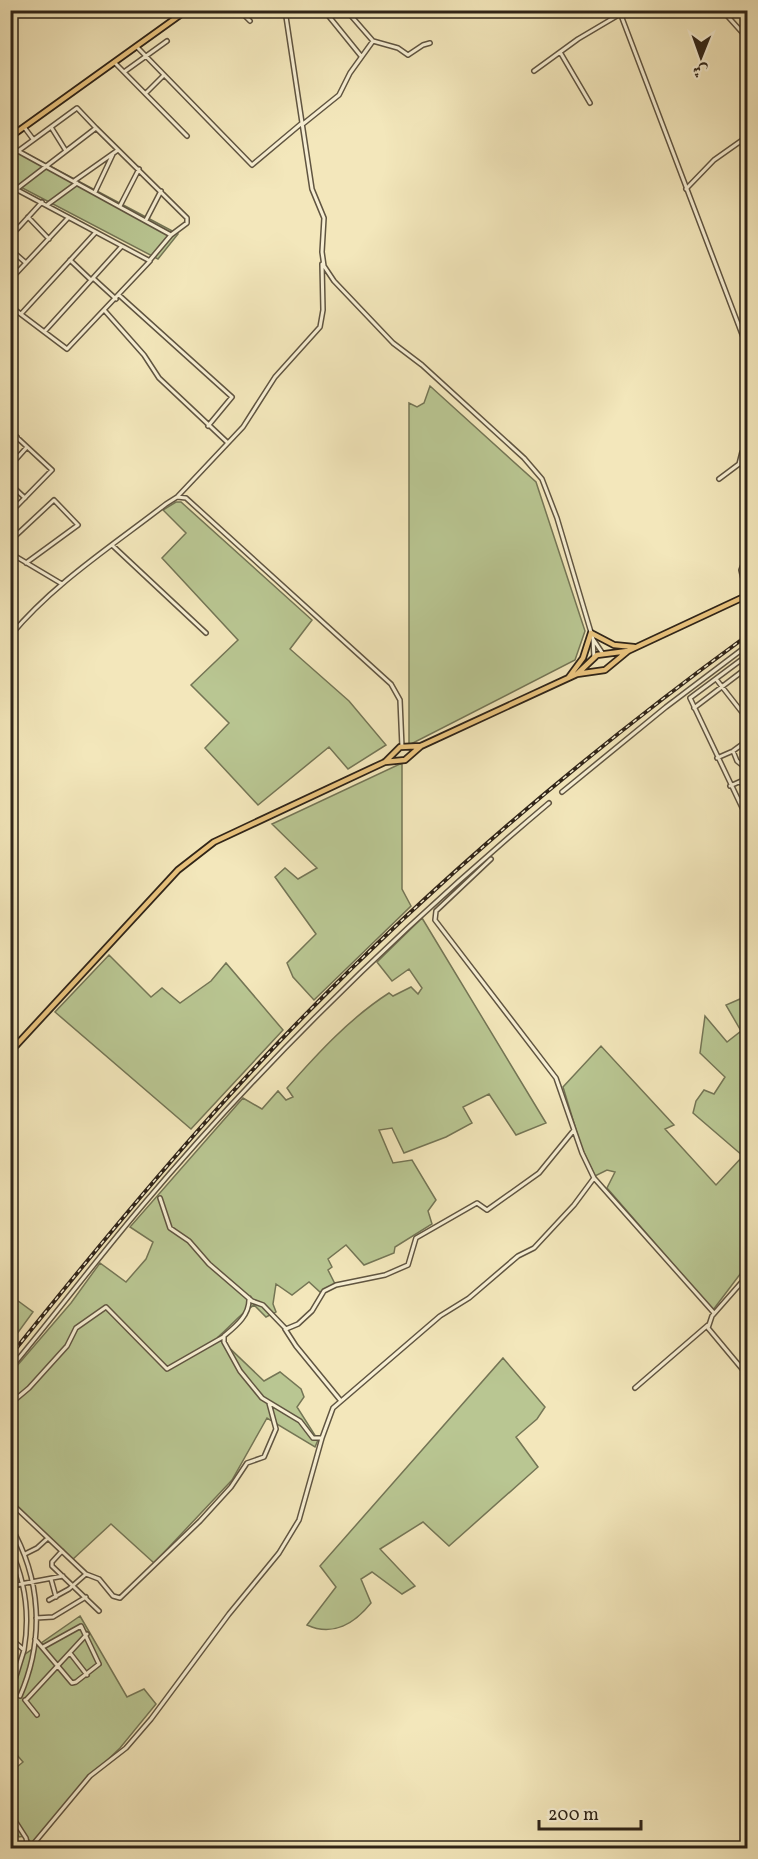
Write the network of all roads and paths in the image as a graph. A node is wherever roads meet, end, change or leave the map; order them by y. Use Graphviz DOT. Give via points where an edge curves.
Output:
graph roads {
  1 [pos="187,10"];
  2 [pos="239,10"];
  3 [pos="285,10"];
  4 [pos="346,10"];
  5 [pos="627,10"];
  6 [pos="722,10"];
  7 [pos="619,12"];
  8 [pos="327,14"];
  9 [pos="250,21"];
  10 [pos="747,39"];
  11 [pos="167,41"];
  12 [pos="373,41"];
  13 [pos="430,43"];
  14 [pos="136,45"];
  15 [pos="560,52"];
  16 [pos="146,56"];
  17 [pos="361,56"];
  18 [pos="114,62"];
  19 [pos="534,71"];
  20 [pos="124,72"];
  21 [pos="164,75"];
  22 [pos="146,93"];
  23 [pos="590,103"];
  24 [pos="302,124"];
  25 [pos="50,126"];
  26 [pos="24,127"];
  27 [pos="96,128"];
  28 [pos="187,136"];
  29 [pos="747,136"];
  30 [pos="10,137"];
  31 [pos="33,138"];
  32 [pos="118,150"];
  33 [pos="18,151"];
  34 [pos="66,151"];
  35 [pos="113,154"];
  36 [pos="10,157"];
  37 [pos="44,166"];
  38 [pos="140,169"];
  39 [pos="75,182"];
  40 [pos="10,186"];
  41 [pos="16,189"];
  42 [pos="686,189"];
  43 [pos="161,191"];
  44 [pos="95,192"];
  45 [pos="10,195"];
  46 [pos="42,202"];
  47 [pos="46,205"];
  48 [pos="120,206"];
  49 [pos="69,217"];
  50 [pos="28,218"];
  51 [pos="146,220"];
  52 [pos="96,232"];
  53 [pos="171,234"];
  54 [pos="10,237"];
  55 [pos="49,238"];
  56 [pos="122,246"];
  57 [pos="10,249"];
  58 [pos="70,260"];
  59 [pos="150,261"];
  60 [pos="322,262"];
  61 [pos="26,264"];
  62 [pos="92,279"];
  63 [pos="10,280"];
  64 [pos="120,296"];
  65 [pos="116,299"];
  66 [pos="10,306"];
  67 [pos="105,311"];
  68 [pos="21,314"];
  69 [pos="45,332"];
  70 [pos="747,350"];
  71 [pos="208,426"];
  72 [pos="10,431"];
  73 [pos="16,437"];
  74 [pos="10,443"];
  75 [pos="228,444"];
  76 [pos="27,447"];
  77 [pos="747,447"];
  78 [pos="739,464"];
  79 [pos="747,464"];
  80 [pos="10,465"];
  81 [pos="719,479"];
  82 [pos="11,486"];
  83 [pos="177,497"];
  84 [pos="25,498"];
  85 [pos="10,513"];
  86 [pos="10,541"];
  87 [pos="113,546"];
  88 [pos="747,551"];
  89 [pos="10,553"];
  90 [pos="26,563"];
  91 [pos="747,563"];
  92 [pos="742,566"];
  93 [pos="62,584"];
  94 [pos="746,586"];
  95 [pos="746,596"];
  96 [pos="206,633"];
  97 [pos="10,636"];
  98 [pos="592,636"];
  99 [pos="747,645"];
  100 [pos="636,647"];
  101 [pos="628,651"];
  102 [pos="604,655"];
  103 [pos="593,659"];
  104 [pos="609,665"];
  105 [pos="747,668"];
  106 [pos="597,670"];
  107 [pos="577,674"];
  108 [pos="567,679"];
  109 [pos="716,679"];
  110 [pos="722,686"];
  111 [pos="694,708"];
  112 [pos="747,720"];
  113 [pos="747,740"];
  114 [pos="421,746"];
  115 [pos="404,748"];
  116 [pos="733,751"];
  117 [pos="396,753"];
  118 [pos="409,756"];
  119 [pos="717,758"];
  120 [pos="400,760"];
  121 [pos="385,762"];
  122 [pos="747,770"];
  123 [pos="747,778"];
  124 [pos="741,782"];
  125 [pos="730,786"];
  126 [pos="562,792"];
  127 [pos="747,795"];
  128 [pos="549,803"];
  129 [pos="747,820"];
  130 [pos="491,859"];
  131 [pos="10,1052"];
  132 [pos="574,1130"];
  133 [pos="594,1178"];
  134 [pos="160,1198"];
  135 [pos="747,1275"];
  136 [pos="249,1298"];
  137 [pos="714,1313"];
  138 [pos="708,1325"];
  139 [pos="285,1329"];
  140 [pos="223,1337"];
  141 [pos="10,1369"];
  142 [pos="747,1377"];
  143 [pos="635,1388"];
  144 [pos="341,1401"];
  145 [pos="269,1403"];
  146 [pos="10,1404"];
  147 [pos="277,1407"];
  148 [pos="273,1416"];
  149 [pos="322,1438"];
  150 [pos="10,1502"];
  151 [pos="10,1525"];
  152 [pos="48,1538"];
  153 [pos="10,1548"];
  154 [pos="63,1551"];
  155 [pos="25,1554"];
  156 [pos="86,1575"];
  157 [pos="63,1576"];
  158 [pos="51,1579"];
  159 [pos="34,1582"];
  160 [pos="22,1584"];
  161 [pos="10,1586"];
  162 [pos="74,1586"];
  163 [pos="56,1597"];
  164 [pos="86,1598"];
  165 [pos="49,1600"];
  166 [pos="99,1611"];
  167 [pos="36,1618"];
  168 [pos="87,1634"];
  169 [pos="10,1638"];
  170 [pos="35,1639"];
  171 [pos="43,1647"];
  172 [pos="24,1650"];
  173 [pos="70,1653"];
  174 [pos="58,1665"];
  175 [pos="87,1675"];
  176 [pos="11,1692"];
  177 [pos="20,1696"];
  178 [pos="26,1700"];
  179 [pos="37,1714"];
  180 [pos="10,1814"];
  181 [pos="29,1848"];
  1 -- 14 [label="main road"];
  2 -- 9 [label="street"];
  3 -- 24 [label="street"];
  4 -- 12 [label="street"];
  5 -- 7 [label="street"];
  6 -- 10 [label="street"];
  7 -- 15 [label="street"];
  7 -- 42 [label="street"];
  8 -- 17 [label="street"];
  11 -- 16 [label="street"];
  12 -- 13 [label="street" via="408,55"];
  12 -- 17 [label="street"];
  14 -- 16 [label="street"];
  14 -- 18 [label="main road"];
  15 -- 19 [label="street"];
  15 -- 23 [label="street"];
  16 -- 20 [label="street"];
  16 -- 21 [label="street"];
  17 -- 24 [label="street" via="335,99"];
  18 -- 20 [label="street"];
  18 -- 26 [label="main road"];
  20 -- 22 [label="street"];
  21 -- 22 [label="street"];
  21 -- 24 [label="street" via="252,165"];
  22 -- 28 [label="street"];
  24 -- 60 [label="street" via="312,189 324,218"];
  25 -- 27 [label="street" via="78,108"];
  25 -- 31 [label="street"];
  25 -- 34 [label="street"];
  26 -- 30 [label="main road"];
  26 -- 31 [label="street"];
  27 -- 32 [label="street"];
  27 -- 34 [label="street"];
  29 -- 42 [label="street" via="706,167"];
  31 -- 33 [label="street"];
  32 -- 35 [label="street"];
  32 -- 38 [label="street"];
  33 -- 36 [label="street"];
  33 -- 37 [label="street"];
  34 -- 37 [label="street"];
  35 -- 39 [label="street"];
  35 -- 44 [label="street"];
  37 -- 39 [label="street"];
  37 -- 41 [label="street"];
  38 -- 43 [label="street"];
  38 -- 48 [label="street"];
  39 -- 44 [label="street"];
  39 -- 47 [label="street"];
  40 -- 41 [label="street"];
  41 -- 45 [label="street"];
  41 -- 46 [label="street"];
  42 -- 70 [label="street"];
  43 -- 51 [label="street"];
  43 -- 53 [label="street" via="187,219"];
  44 -- 48 [label="street"];
  46 -- 47 [label="street"];
  46 -- 50 [label="street"];
  47 -- 49 [label="street"];
  48 -- 51 [label="street"];
  49 -- 52 [label="street"];
  49 -- 55 [label="street"];
  50 -- 54 [label="street"];
  50 -- 55 [label="street"];
  51 -- 53 [label="street"];
  52 -- 56 [label="street"];
  52 -- 58 [label="street"];
  53 -- 59 [label="street"];
  55 -- 61 [label="street"];
  56 -- 59 [label="street"];
  56 -- 62 [label="street"];
  57 -- 61 [label="street"];
  58 -- 62 [label="street"];
  58 -- 68 [label="street"];
  59 -- 64 [label="street"];
  60 -- 75 [label="street" via="320,327 275,377"];
  60 -- 98 [label="street" via="334,281 393,343 524,458 542,479"];
  61 -- 63 [label="street"];
  62 -- 65 [label="street"];
  62 -- 69 [label="street"];
  64 -- 65 [label="street"];
  64 -- 71 [label="street" via="232,397"];
  65 -- 67 [label="street"];
  66 -- 68 [label="street"];
  67 -- 69 [label="street" via="67,350"];
  67 -- 71 [label="street" via="159,378"];
  68 -- 69 [label="street"];
  71 -- 75 [label="street"];
  72 -- 73 [label="street"];
  73 -- 74 [label="street"];
  73 -- 76 [label="street"];
  75 -- 83 [label="street"];
  76 -- 80 [label="street"];
  76 -- 84 [label="street" via="52,470"];
  77 -- 78 [label="street"];
  78 -- 79 [label="street"];
  78 -- 81 [label="street"];
  82 -- 84 [label="street"];
  83 -- 87 [label="street"];
  83 -- 115 [label="street" via="186,498 205,513 391,684 400,700"];
  84 -- 85 [label="street"];
  86 -- 90 [label="street" via="54,500 78,525"];
  87 -- 93 [label="street"];
  87 -- 96 [label="street"];
  88 -- 92 [label="street"];
  89 -- 90 [label="street"];
  90 -- 93 [label="street"];
  91 -- 92 [label="street"];
  92 -- 94 [label="street"];
  93 -- 97 [label="street"];
  94 -- 95 [label="street"];
  95 -- 100 [label="main road"];
  98 -- 100 [label="main road" via="614,645"];
  98 -- 102 [label="street"];
  98 -- 103 [label="street"];
  98 -- 108 [label="main road" via="582,660"];
  99 -- 126 [label="street"];
  100 -- 101 [label="main road"];
  101 -- 102 [label="main road"];
  101 -- 104 [label="main road"];
  102 -- 103 [label="main road"];
  102 -- 104 [label="main road"];
  103 -- 106 [label="main road"];
  103 -- 107 [label="main road"];
  104 -- 106 [label="main road" via="605,670"];
  105 -- 109 [label="street" via="741,660"];
  105 -- 110 [label="street"];
  106 -- 107 [label="main road"];
  107 -- 108 [label="main road"];
  108 -- 114 [label="main road"];
  109 -- 110 [label="street"];
  109 -- 111 [label="street" via="690,698"];
  110 -- 111 [label="street"];
  110 -- 112 [label="street"];
  111 -- 119 [label="street"];
  113 -- 116 [label="street"];
  114 -- 115 [label="main road"];
  114 -- 118 [label="main road"];
  115 -- 117 [label="main road"];
  115 -- 118 [label="main road"];
  116 -- 119 [label="street"];
  116 -- 122 [label="street"];
  117 -- 120 [label="main road"];
  117 -- 121 [label="main road"];
  118 -- 120 [label="main road"];
  119 -- 125 [label="street"];
  120 -- 121 [label="main road"];
  121 -- 131 [label="main road" via="252,823 200,852 174,874"];
  123 -- 124 [label="street"];
  124 -- 125 [label="street"];
  124 -- 127 [label="street"];
  125 -- 129 [label="street"];
  128 -- 141 [label="street" via="377,956 243,1093 144,1204"];
  130 -- 132 [label="street" via="435,911 435,920 556,1078"];
  132 -- 133 [label="street"];
  132 -- 139 [label="street" via="539,1173 492,1209 475,1204 434,1226 416,1238 408,1265 324,1291 312,1311 298,1324"];
  133 -- 137 [label="street"];
  133 -- 144 [label="street" via="534,1248 440,1316"];
  134 -- 136 [label="street" via="170,1228"];
  135 -- 137 [label="street"];
  136 -- 139 [label="street" via="263,1305"];
  136 -- 140 [label="street" via="245,1315"];
  137 -- 138 [label="street"];
  138 -- 142 [label="street" via="710,1333"];
  138 -- 143 [label="street"];
  139 -- 144 [label="street"];
  140 -- 145 [label="street" via="240,1371"];
  140 -- 146 [label="street" via="167,1370 106,1307 76,1328 67,1346 30,1388"];
  144 -- 149 [label="street" via="332,1411"];
  145 -- 147 [label="street"];
  145 -- 148 [label="street"];
  147 -- 148 [label="street"];
  147 -- 149 [label="street" via="300,1421 311,1437"];
  148 -- 156 [label="street" via="275,1431 264,1457 247,1463 200,1521 123,1596 116,1598 99,1579"];
  149 -- 181 [label="street" via="299,1520 279,1553 151,1719 126,1748 90,1776"];
  150 -- 152 [label="street"];
  151 -- 155 [label="street"];
  152 -- 154 [label="street"];
  152 -- 155 [label="street"];
  153 -- 160 [label="street"];
  154 -- 156 [label="street"];
  154 -- 157 [label="street" via="52,1564"];
  155 -- 159 [label="street"];
  156 -- 162 [label="street"];
  157 -- 158 [label="street"];
  157 -- 162 [label="street"];
  158 -- 159 [label="street"];
  158 -- 163 [label="street"];
  159 -- 160 [label="street"];
  159 -- 167 [label="street"];
  160 -- 161 [label="street"];
  160 -- 172 [label="street" via="27,1623"];
  162 -- 163 [label="street"];
  162 -- 164 [label="street"];
  163 -- 165 [label="street"];
  164 -- 166 [label="street"];
  164 -- 167 [label="street" via="53,1617"];
  167 -- 170 [label="street"];
  168 -- 171 [label="street" via="79,1626"];
  168 -- 173 [label="street"];
  168 -- 175 [label="street" via="99,1662"];
  169 -- 172 [label="street"];
  170 -- 171 [label="street"];
  170 -- 177 [label="street"];
  171 -- 174 [label="street"];
  172 -- 176 [label="street"];
  173 -- 174 [label="street"];
  173 -- 175 [label="street"];
  174 -- 175 [label="street" via="72,1683"];
  174 -- 178 [label="street"];
  176 -- 177 [label="street"];
  177 -- 178 [label="street"];
  178 -- 179 [label="street"];
  180 -- 181 [label="street"];
}
